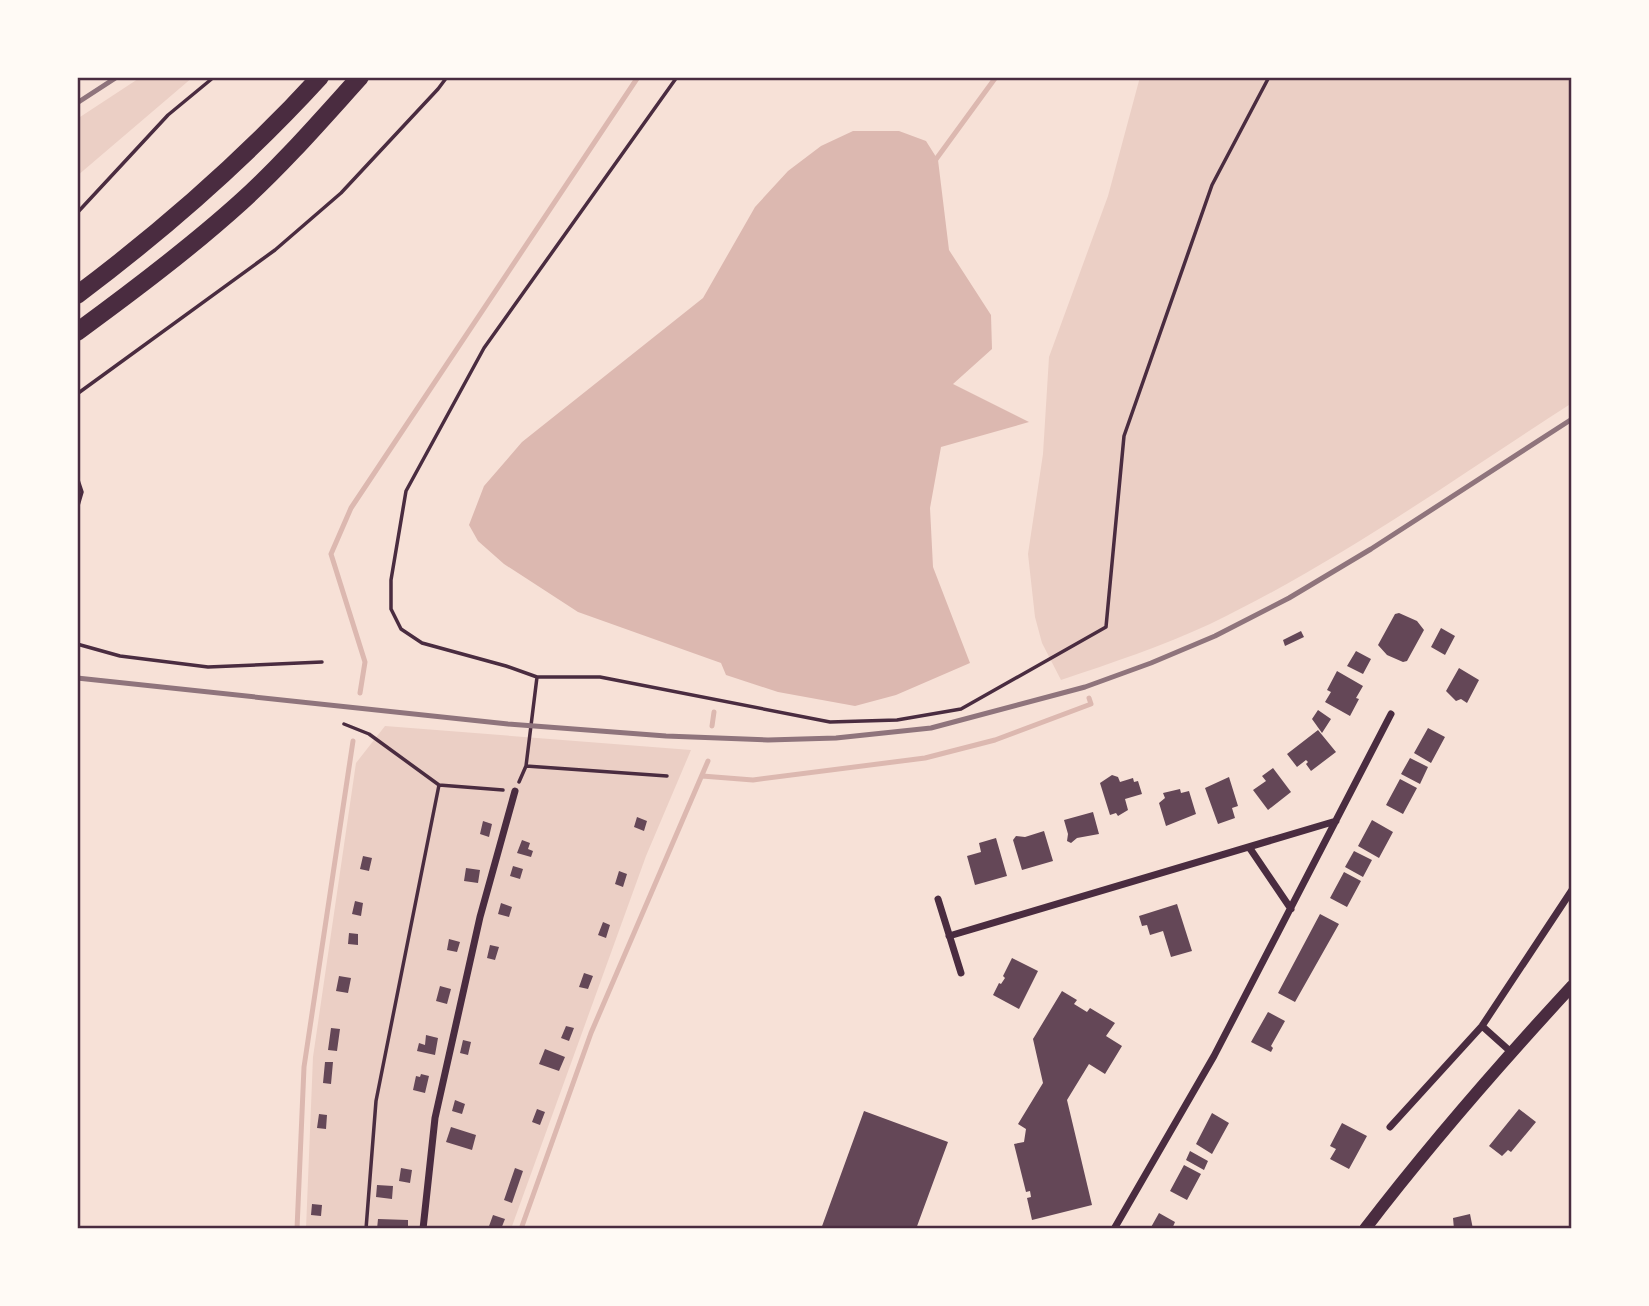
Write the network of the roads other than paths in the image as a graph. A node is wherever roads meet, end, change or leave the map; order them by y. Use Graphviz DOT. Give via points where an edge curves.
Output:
graph roads {
  1 [pos="320,77"];
  2 [pos="360,77"];
  3 [pos="77,295"];
  4 [pos="77,332"];
  5 [pos="1391,714"];
  6 [pos="515,790"];
  7 [pos="1336,821"];
  8 [pos="1249,847"];
  9 [pos="1572,890"];
  10 [pos="937,899"];
  11 [pos="1291,908"];
  12 [pos="949,936"];
  13 [pos="961,973"];
  14 [pos="1572,986"];
  15 [pos="1482,1026"];
  16 [pos="1511,1052"];
  17 [pos="1390,1127"];
  18 [pos="423,1229"];
  19 [pos="1114,1229"];
  20 [pos="1365,1229"];
  1 -- 3 [label="highway" via="216,183"];
  2 -- 4 [label="highway" via="242,201"];
  5 -- 7 [label="street"];
  6 -- 18 [label="street" via="480,917 435,1118"];
  7 -- 8 [label="street"];
  7 -- 11 [label="street"];
  8 -- 11 [label="street"];
  8 -- 12 [label="street"];
  9 -- 15 [label="street"];
  10 -- 12 [label="street"];
  11 -- 19 [label="street" via="1214,1056"];
  12 -- 13 [label="street"];
  14 -- 16 [label="street"];
  15 -- 16 [label="street"];
  15 -- 17 [label="street"];
  16 -- 20 [label="street" via="1420,1156"];
}
